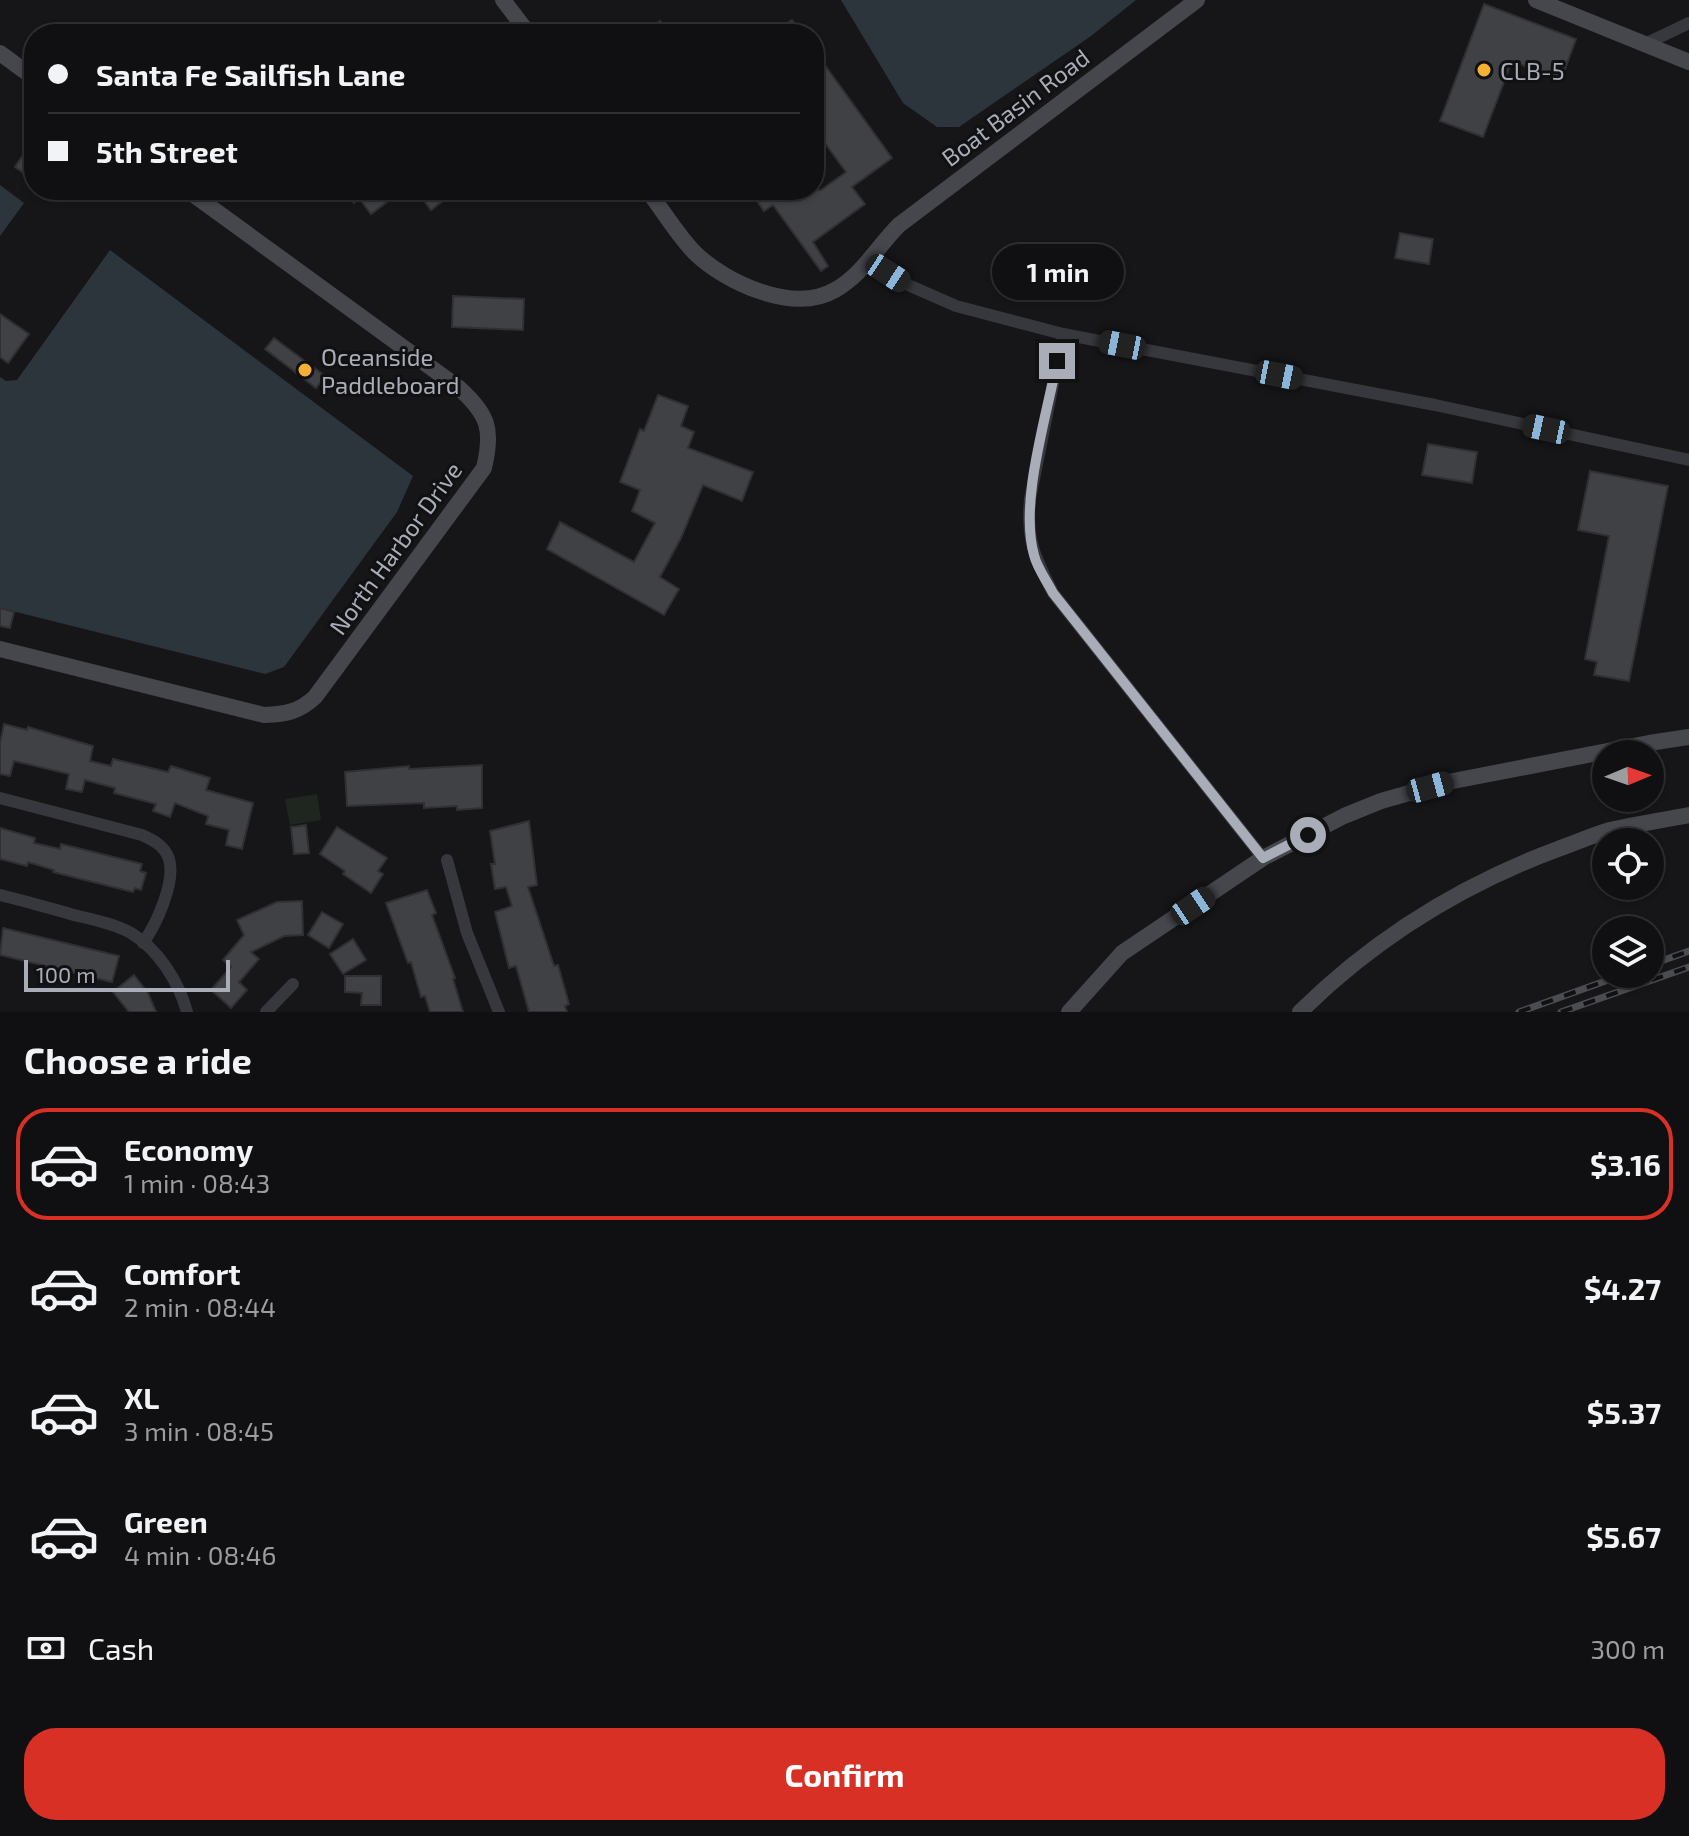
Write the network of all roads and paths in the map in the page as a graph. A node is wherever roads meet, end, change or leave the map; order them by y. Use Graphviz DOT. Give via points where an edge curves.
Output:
graph roads {
  1 [pos="503,0"];
  2 [pos="1197,0"];
  3 [pos="1536,0"];
  4 [pos="1689,23"];
  5 [pos="521,24"];
  6 [pos="1645,44"];
  7 [pos="0,53"];
  8 [pos="1689,62"];
  9 [pos="24,71"];
  10 [pos="201,200"];
  11 [pos="655,200"];
  12 [pos="871,261"];
  13 [pos="1063,334"];
  14 [pos="1689,460"];
  15 [pos="0,649"];
  16 [pos="1689,737"];
  17 [pos="0,798"];
  18 [pos="1689,815"];
  19 [pos="1263,858"];
  20 [pos="447,860"];
  21 [pos="0,895"];
  22 [pos="143,943"];
  23 [pos="293,984"];
  24 [pos="187,1012"];
  25 [pos="266,1012"];
  26 [pos="499,1012"];
  27 [pos="1069,1012"];
  28 [pos="1300,1012"];
  1 -- 5 [label="street"];
  2 -- 12 [label="street, Boat Basin Road" via="899,225"];
  3 -- 6 [label="street"];
  4 -- 6 [label="street"];
  6 -- 8 [label="street"];
  7 -- 9 [label="street"];
  10 -- 15 [label="street, North Harbor Drive" via="478,405 489,431 484,468 315,697 289,714 264,715"];
  11 -- 12 [label="street, Boat Basin Road" via="695,252 717,270 779,297 814,298 834,291"];
  12 -- 13 [label="street" via="956,306"];
  13 -- 14 [label="street"];
  13 -- 19 [label="street" via="1030,499 1034,558 1053,593"];
  16 -- 19 [label="street" via="1412,792 1344,816"];
  17 -- 22 [label="street" via="159,843 169,859 170,881"];
  18 -- 28 [label="street" via="1609,831 1470,888 1394,932"];
  19 -- 27 [label="street" via="1122,953"];
  20 -- 26 [label="street" via="467,933"];
  21 -- 22 [label="street" via="110,924"];
  22 -- 24 [label="street" via="172,975"];
  23 -- 25 [label="street"];
}
